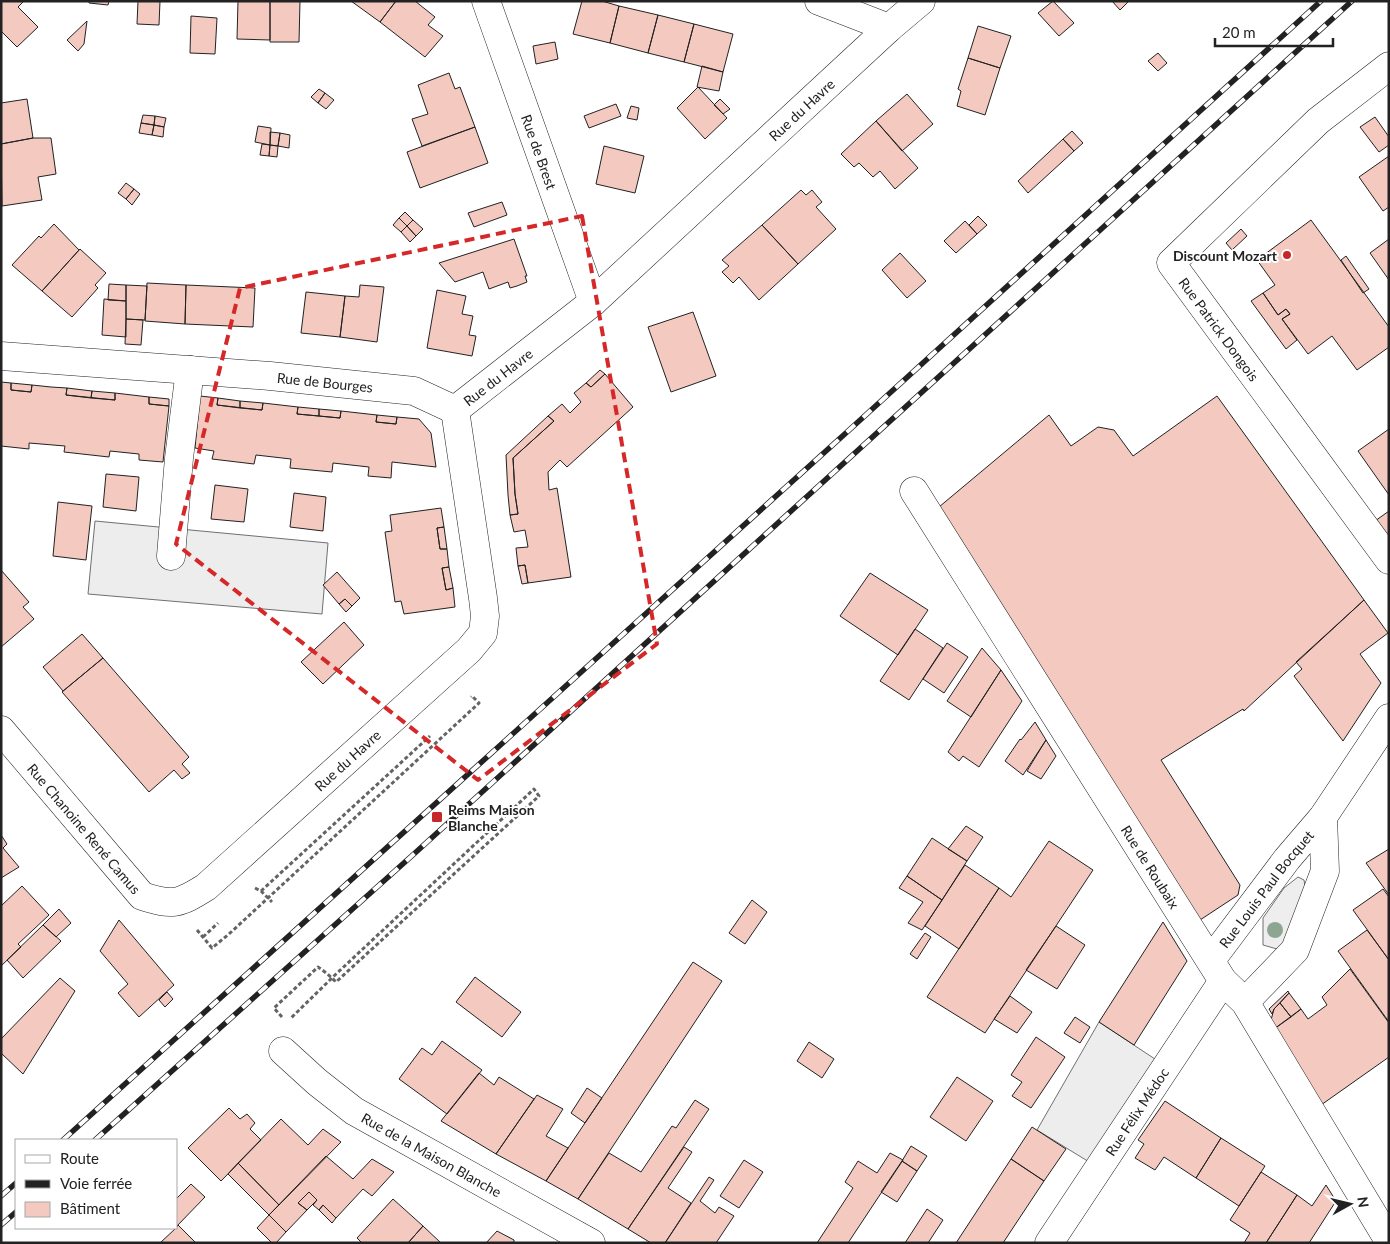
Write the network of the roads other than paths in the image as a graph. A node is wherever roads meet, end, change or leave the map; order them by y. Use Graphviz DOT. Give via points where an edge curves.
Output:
graph roads {
  1 [pos="486,1"];
  2 [pos="819,1"];
  3 [pos="920,1"];
  4 [pos="889,28"];
  5 [pos="1389,66"];
  6 [pos="593,302"];
  7 [pos="1,356"];
  8 [pos="190,370"];
  9 [pos="455,410"];
  10 [pos="914,491"];
  11 [pos="171,556"];
  12 [pos="1389,560"];
  13 [pos="1389,718"];
  14 [pos="7,747"];
  15 [pos="1323,818"];
  16 [pos="206,887"];
  17 [pos="1217,971"];
  18 [pos="1245,1002"];
  19 [pos="283,1051"];
  20 [pos="585,1241"];
  21 [pos="1389,1241"];
  22 [pos="1050,1243"];
  1 -- 6 [label="street, Rue de Brest"];
  2 -- 4 [label="street"];
  3 -- 4 [label="street, Rue du Havre"];
  4 -- 6 [label="street, Rue du Havre"];
  5 -- 12 [label="street, Rue Patrick Dongois" via="1318,121 1172,262"];
  6 -- 9 [label="street, Rue du Havre"];
  7 -- 8 [label="street, Rue de Bourges"];
  8 -- 9 [label="street, Rue de Bourges" via="414,391"];
  8 -- 11 [label="street"];
  9 -- 16 [label="street, Rue du Havre" via="483,598 483,633 469,650"];
  10 -- 17 [label="street, Rue de Roubaix"];
  13 -- 15 [label="street, Rue Louis Paul Bocquet"];
  14 -- 16 [label="street, Rue Chanoine René Camus" via="142,896 174,903 186,900"];
  15 -- 17 [label="street, Rue Louis Paul Bocquet" via="1287,858"];
  15 -- 18 [label="street, Rue Louis Paul Bocquet" via="1325,872 1295,950"];
  17 -- 18 [label="street, Rue de Roubaix"];
  17 -- 22 [label="street, Rue Félix Médoc"];
  18 -- 21 [label="street, Rue de Roubaix"];
  19 -- 20 [label="street, Rue de la Maison Blanche" via="354,1111"];
}
